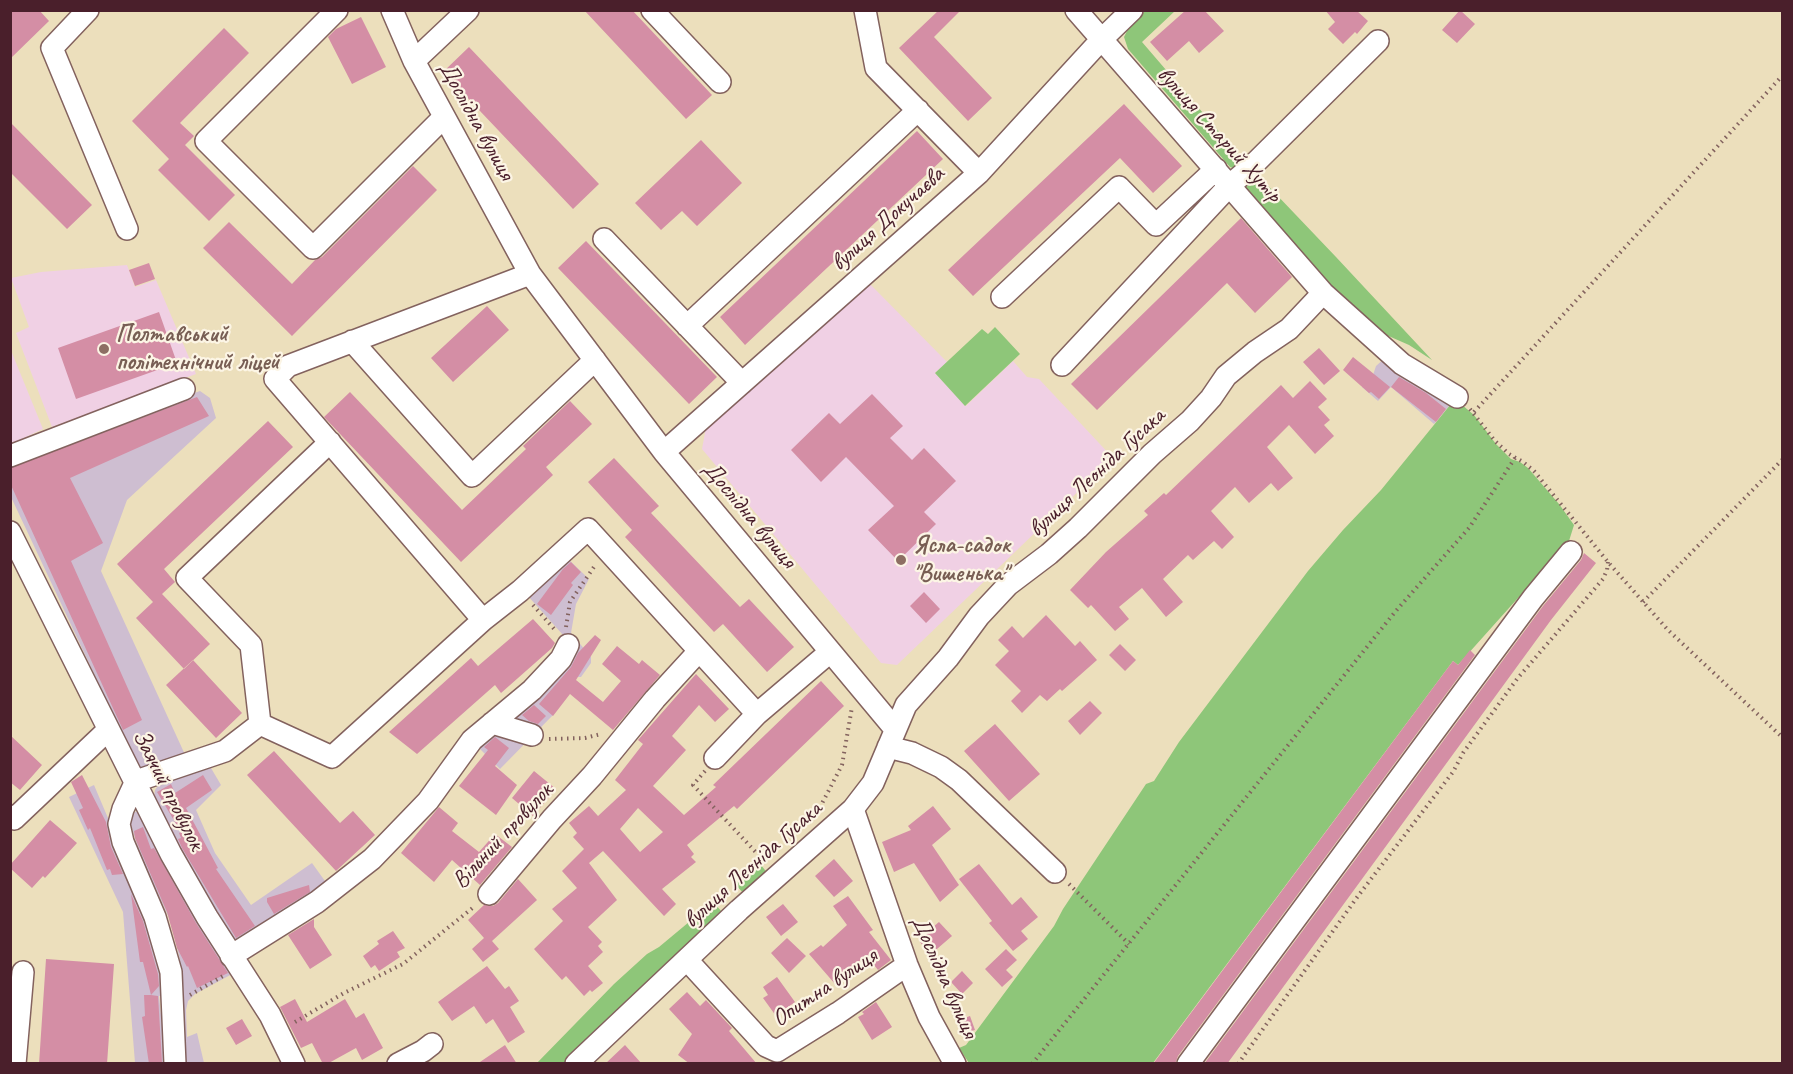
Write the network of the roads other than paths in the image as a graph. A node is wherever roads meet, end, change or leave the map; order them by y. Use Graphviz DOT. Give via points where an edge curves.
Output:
graph roads {
  1 [pos="337,10"];
  2 [pos="392,10"];
  3 [pos="468,10"];
  4 [pos="652,10"];
  5 [pos="865,10"];
  6 [pos="1076,10"];
  7 [pos="1132,10"];
  8 [pos="84,12"];
  9 [pos="1101,40"];
  10 [pos="1378,41"];
  11 [pos="414,61"];
  12 [pos="720,82"];
  13 [pos="918,110"];
  14 [pos="444,117"];
  15 [pos="1216,169"];
  16 [pos="979,173"];
  17 [pos="1230,184"];
  18 [pos="127,229"];
  19 [pos="604,240"];
  20 [pos="530,274"];
  21 [pos="1323,292"];
  22 [pos="1002,297"];
  23 [pos="687,326"];
  24 [pos="352,341"];
  25 [pos="595,360"];
  26 [pos="1062,365"];
  27 [pos="742,383"];
  28 [pos="184,389"];
  29 [pos="1457,397"];
  30 [pos="330,442"];
  31 [pos="664,452"];
  32 [pos="10,456"];
  33 [pos="10,532"];
  34 [pos="1571,552"];
  35 [pos="483,620"];
  36 [pos="568,645"];
  37 [pos="699,651"];
  38 [pos="830,652"];
  39 [pos="757,714"];
  40 [pos="492,723"];
  41 [pos="260,724"];
  42 [pos="108,730"];
  43 [pos="532,735"];
  44 [pos="892,738"];
  45 [pos="715,758"];
  46 [pos="136,781"];
  47 [pos="853,809"];
  48 [pos="12,818"];
  49 [pos="1055,872"];
  50 [pos="489,894"];
  51 [pos="687,960"];
  52 [pos="235,962"];
  53 [pos="907,965"];
  54 [pos="23,972"];
  55 [pos="432,1044"];
  56 [pos="771,1050"];
  57 [pos="15,1064"];
  58 [pos="175,1064"];
  59 [pos="294,1064"];
  60 [pos="398,1064"];
  61 [pos="576,1064"];
  62 [pos="955,1064"];
  63 [pos="1188,1064"];
  1 -- 14 [label="street" via="206,141 312,248"];
  2 -- 11 [label="street, Дослідна вулиця"];
  3 -- 11 [label="street"];
  4 -- 12 [label="street"];
  5 -- 13 [label="street" via="876,68"];
  6 -- 9 [label="street, вулиця Старий Хутір"];
  7 -- 9 [label="street, вулиця Докучаєва"];
  8 -- 18 [label="street" via="52,48"];
  9 -- 15 [label="street, вулиця Старий Хутір"];
  9 -- 16 [label="street, вулиця Докучаєва"];
  10 -- 17 [label="street"];
  11 -- 14 [label="street, Дослідна вулиця"];
  13 -- 16 [label="street"];
  13 -- 23 [label="street"];
  14 -- 20 [label="street, Дослідна вулиця"];
  15 -- 17 [label="street, вулиця Старий Хутір"];
  15 -- 22 [label="street" via="1156,225 1119,187"];
  16 -- 27 [label="street, вулиця Докучаєва"];
  17 -- 21 [label="street, вулиця Старий Хутір"];
  17 -- 26 [label="street"];
  19 -- 23 [label="street"];
  20 -- 24 [label="street"];
  20 -- 25 [label="street, Дослідна вулиця"];
  21 -- 29 [label="street, вулиця Старий Хутір" via="1402,364"];
  21 -- 44 [label="street, вулиця Леоніда Гусака" via="1288,329 1226,376 1203,407 1078,528 1003,590 906,705"];
  23 -- 27 [label="street"];
  24 -- 25 [label="street" via="472,476"];
  24 -- 30 [label="street" via="288,366 275,379"];
  25 -- 31 [label="street, Дослідна вулиця"];
  27 -- 31 [label="street, вулиця Докучаєва"];
  28 -- 32 [label="street"];
  30 -- 35 [label="street"];
  30 -- 41 [label="street" via="187,578 251,645"];
  31 -- 38 [label="street, Дослідна вулиця"];
  33 -- 42 [label="street, Заячий провулок"];
  34 -- 63 [label="street"];
  35 -- 37 [label="street" via="588,529"];
  35 -- 41 [label="street" via="332,757"];
  36 -- 40 [label="street" via="538,684"];
  37 -- 39 [label="street"];
  37 -- 50 [label="street, Вільний провулок"];
  38 -- 39 [label="street"];
  38 -- 44 [label="street, Дослідна вулиця"];
  39 -- 45 [label="street"];
  40 -- 43 [label="street"];
  40 -- 52 [label="street" via="472,740 419,812 372,859"];
  41 -- 46 [label="street" via="225,752"];
  42 -- 46 [label="street, Заячий провулок"];
  42 -- 48 [label="street"];
  44 -- 47 [label="street" via="873,783"];
  44 -- 49 [label="street" via="941,767 971,791"];
  46 -- 52 [label="street, Заячий провулок" via="171,854"];
  46 -- 58 [label="street" via="119,824 155,916 171,972"];
  47 -- 51 [label="street, вулиця Леоніда Гусака"];
  47 -- 53 [label="street, Дослідна вулиця"];
  51 -- 56 [label="street, вулиця Леоніда Гусака"];
  51 -- 61 [label="street, вулиця Леоніда Гусака"];
  52 -- 59 [label="street, Заячий провулок" via="279,1031"];
  53 -- 56 [label="street, Опитна вулиця" via="777,1051"];
  53 -- 62 [label="street, Дослідна вулиця"];
  54 -- 57 [label="street"];
  55 -- 60 [label="street"];
}
